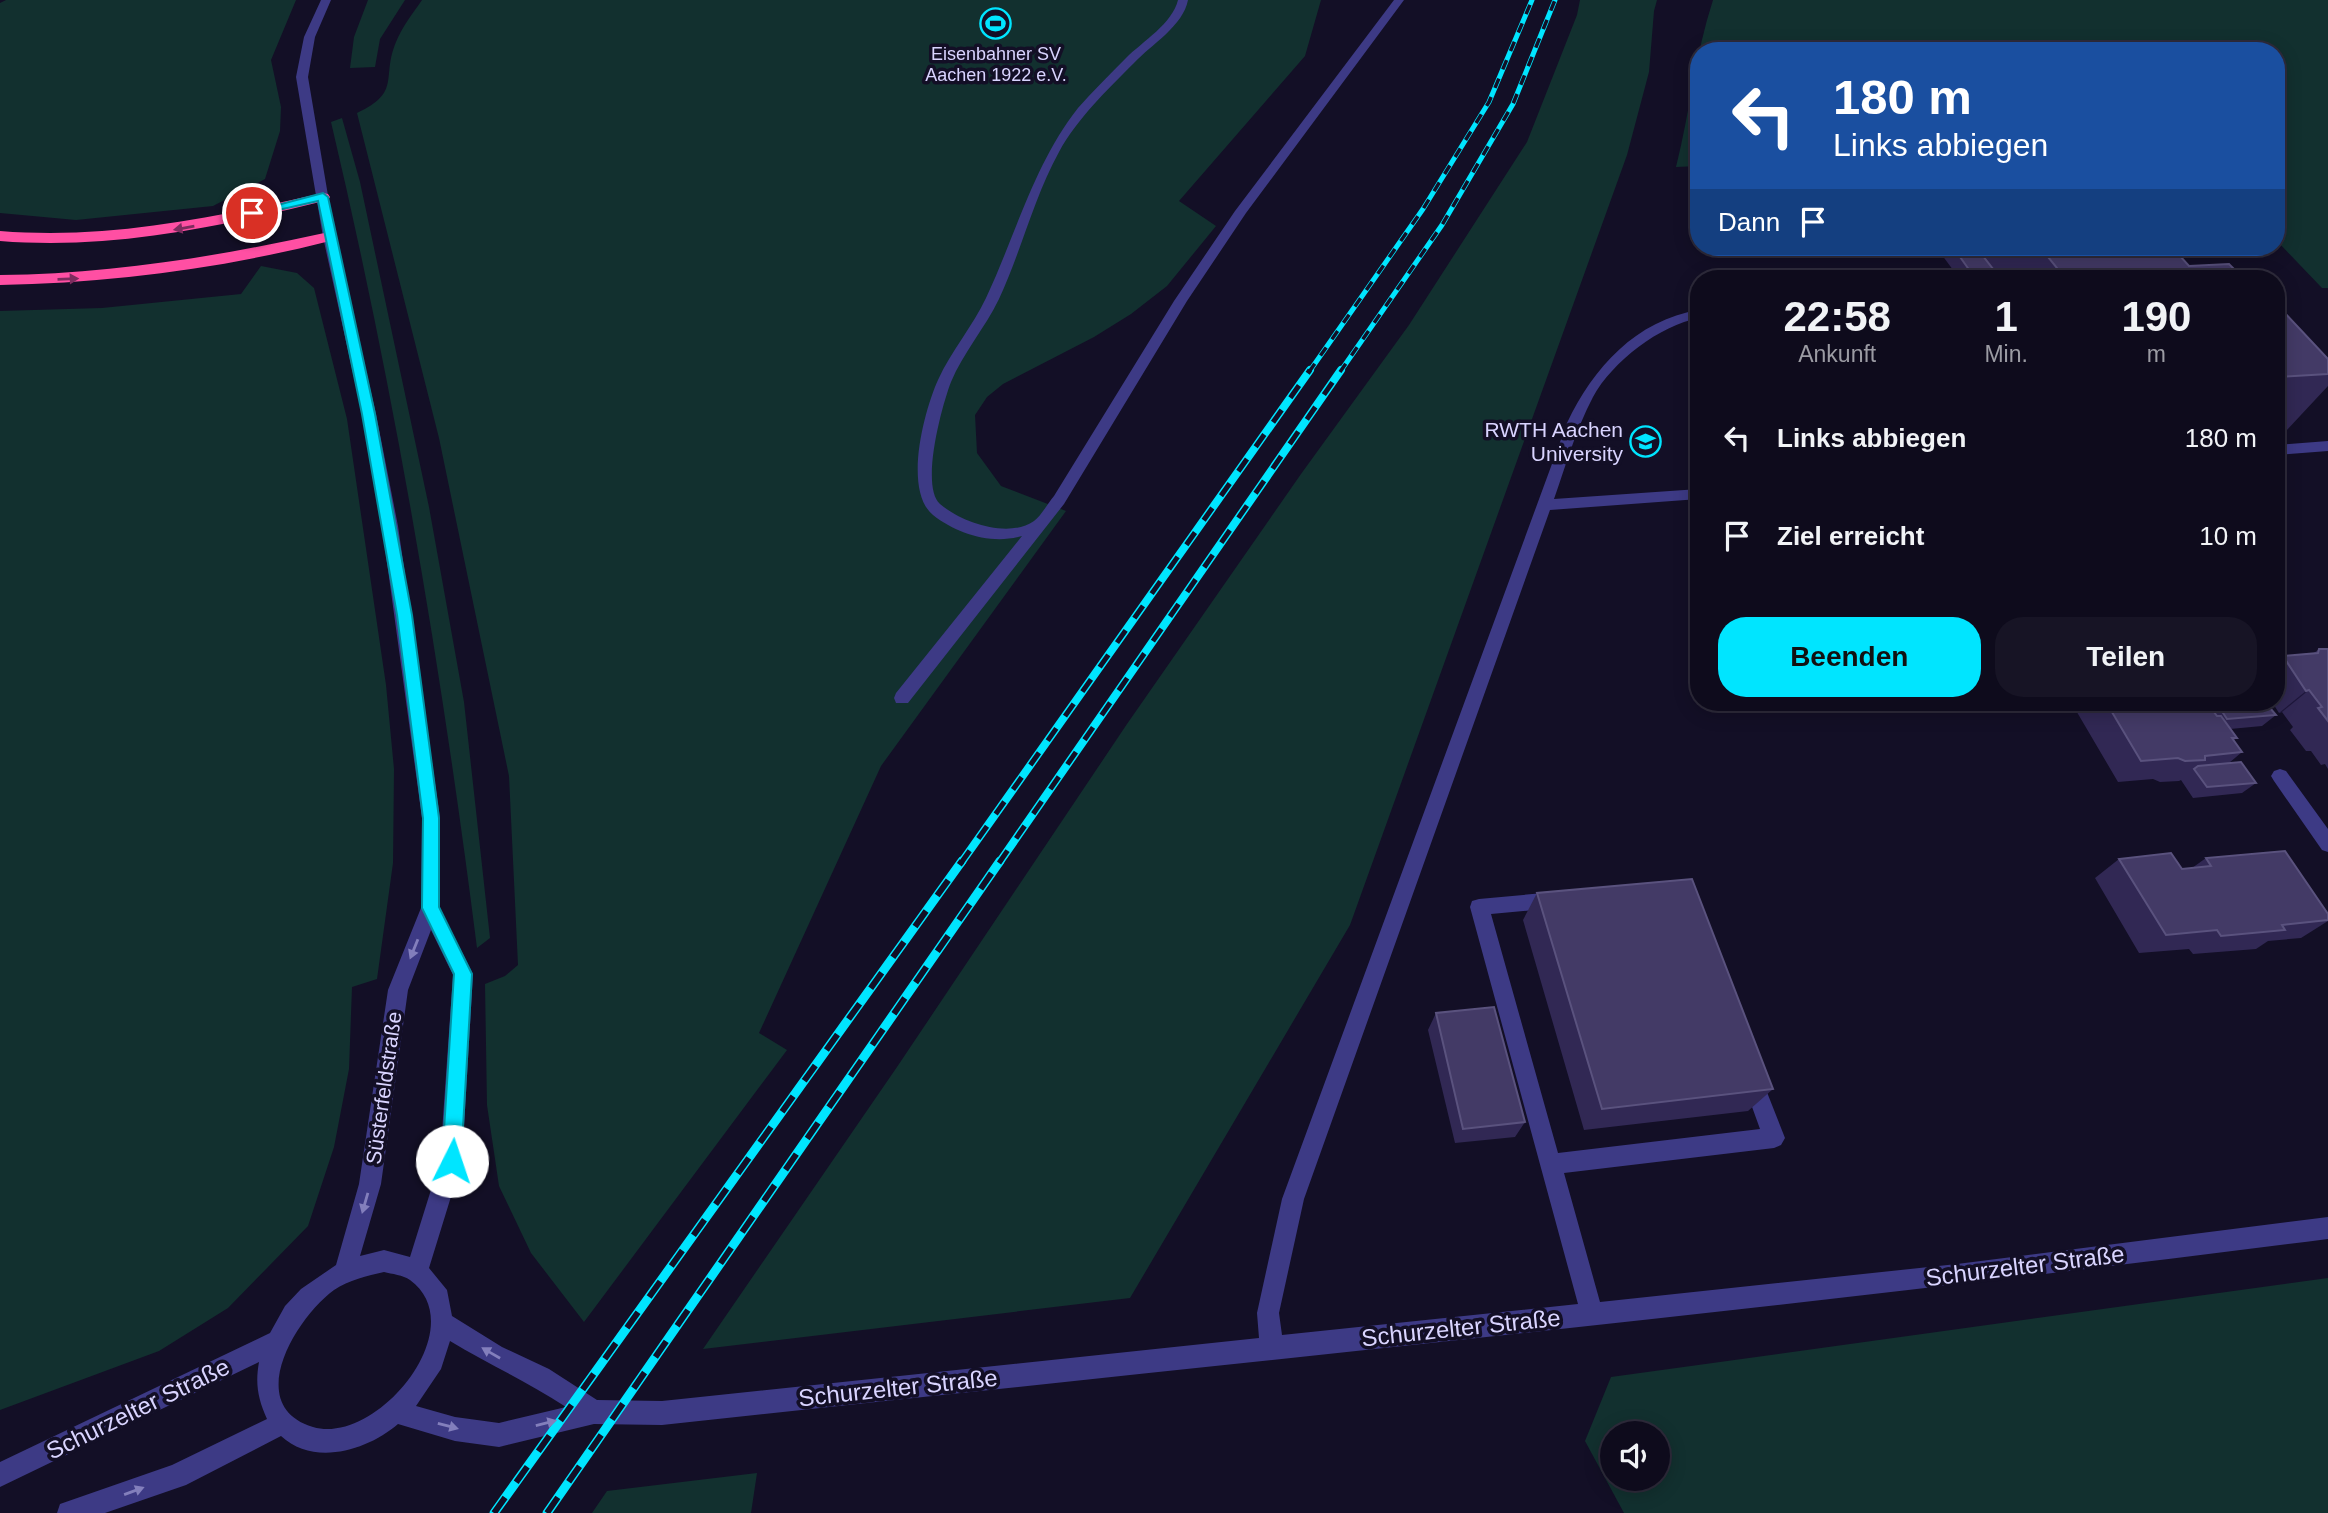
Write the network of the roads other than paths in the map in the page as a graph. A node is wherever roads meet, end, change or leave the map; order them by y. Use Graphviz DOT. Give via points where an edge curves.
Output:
graph roads {
  1 [pos="326,0"];
  2 [pos="1183,0"];
  3 [pos="1399,0"];
  4 [pos="323,197"];
  5 [pos="0,236"];
  6 [pos="330,237"];
  7 [pos="0,280"];
  8 [pos="1690,315"];
  9 [pos="2328,446"];
  10 [pos="2285,449"];
  11 [pos="1690,495"];
  12 [pos="1544,505"];
  13 [pos="1037,526"];
  14 [pos="902,698"];
  15 [pos="2280,776"];
  16 [pos="2328,844"];
  17 [pos="1573,898"];
  18 [pos="430,908"];
  19 [pos="1745,1059"];
  20 [pos="1552,1164"];
  21 [pos="2328,1228"];
  22 [pos="345,1271"];
  23 [pos="417,1271"];
  24 [pos="1592,1314"];
  25 [pos="443,1323"];
  26 [pos="276,1342"];
  27 [pos="1272,1349"];
  28 [pos="398,1412"];
  29 [pos="594,1412"];
  30 [pos="281,1424"];
  31 [pos="0,1475"];
  32 [pos="69,1513"];
  1 -- 4 [label="street, Süsterfeldstraße" via="311,27 302,77"];
  2 -- 13 [label="street" via="1171,22 1083,110 1053,152 992,300 945,380 934,413 923,480 930,504 950,520 977,531 1009,534"];
  3 -- 13 [label="street" via="1241,211 1059,500"];
  4 -- 5 [label="highway, one-way" via="154,233 71,239"];
  4 -- 6 [label="street, Süsterfeldstraße"];
  7 -- 6 [label="highway, one-way" via="100,278 161,271"];
  6 -- 18 [label="street, Süsterfeldstraße" via="369,414 404,615 431,818"];
  8 -- 12 [label="street" via="1649,331 1593,386"];
  9 -- 10 [label="street"];
  11 -- 12 [label="street"];
  12 -- 27 [label="street" via="1293,1199 1268,1313"];
  13 -- 14 [label="street"];
  15 -- 16 [label="street"];
  17 -- 20 [label="street" via="1479,907"];
  18 -- 22 [label="street, Süsterfeldstraße, one-way" via="398,990 370,1184"];
  18 -- 23 [label="street, Süsterfeldstraße" via="463,974 452,1161"];
  19 -- 20 [label="street" via="1774,1138"];
  20 -- 24 [label="street"];
  21 -- 24 [label="street, Schurzelter Straße"];
  22 -- 23 [label="street" via="384,1261"];
  22 -- 26 [label="street" via="303,1300"];
  23 -- 25 [label="street" via="436,1293"];
  24 -- 27 [label="street, Schurzelter Straße"];
  25 -- 28 [label="street" via="431,1368"];
  29 -- 25 [label="street, one-way"];
  26 -- 30 [label="street" via="268,1372 269,1400"];
  26 -- 31 [label="street, Schurzelter Straße"];
  27 -- 29 [label="street, Schurzelter Straße" via="662,1413"];
  28 -- 29 [label="street, Schurzelter Straße, one-way" via="455,1429 499,1435"];
  28 -- 30 [label="street" via="367,1432 334,1442 304,1439"];
  32 -- 30 [label="street, one-way" via="177,1476"];
}
